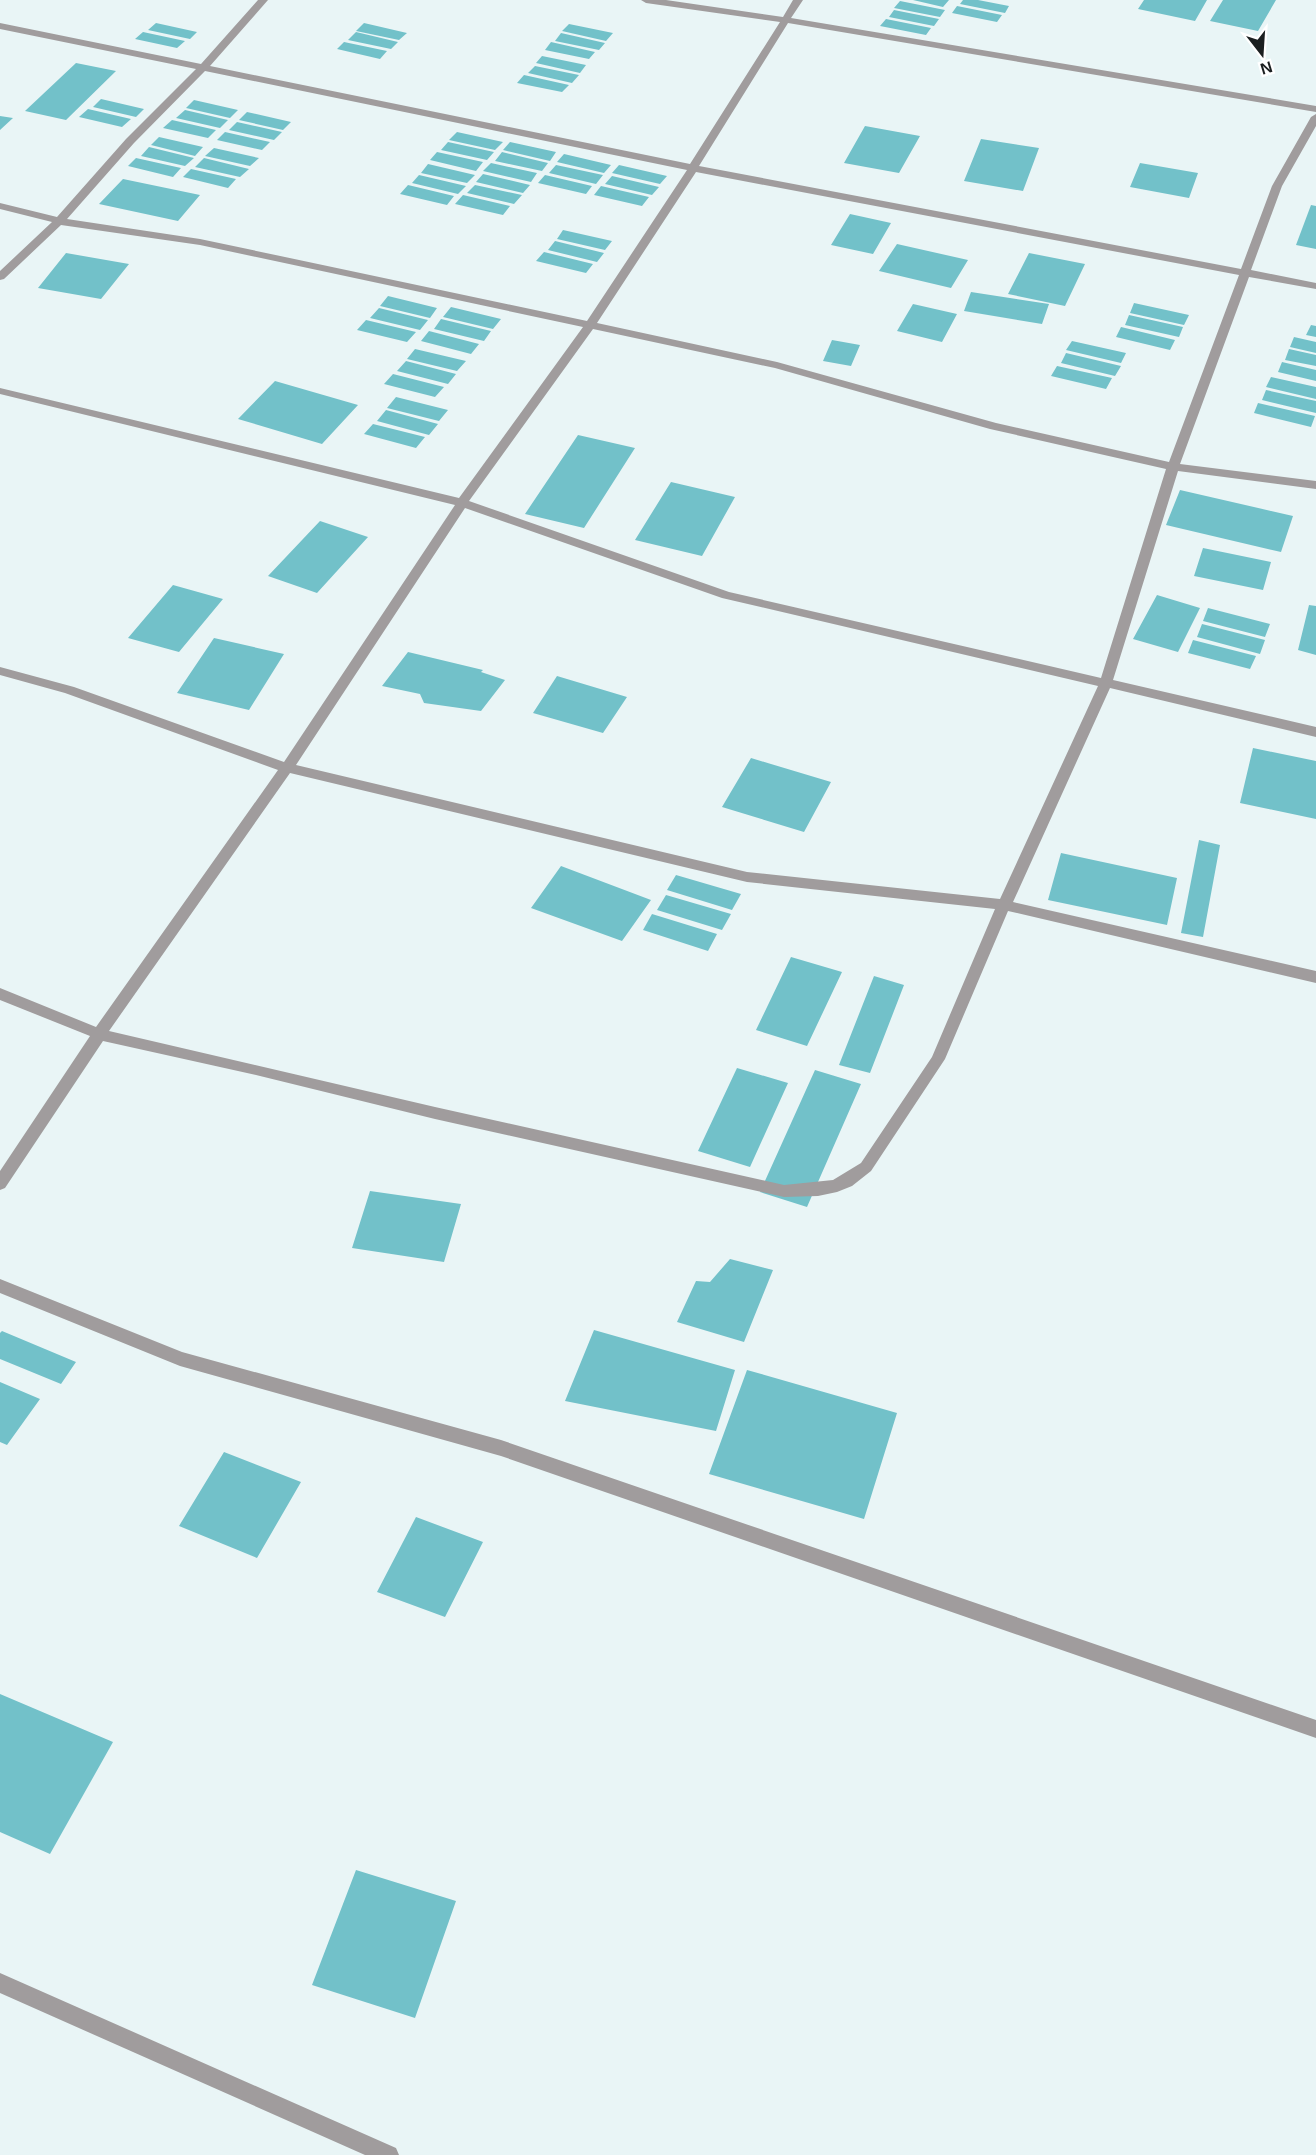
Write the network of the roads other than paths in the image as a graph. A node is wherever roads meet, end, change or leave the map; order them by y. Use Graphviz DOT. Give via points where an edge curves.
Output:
graph roads {
  1 [pos="263,0"];
  2 [pos="646,0"];
  3 [pos="798,0"];
  4 [pos="786,20"];
  5 [pos="0,26"];
  6 [pos="202,69"];
  7 [pos="1316,109"];
  8 [pos="1315,123"];
  9 [pos="693,168"];
  10 [pos="0,206"];
  11 [pos="59,220"];
  12 [pos="1247,271"];
  13 [pos="0,277"];
  14 [pos="1316,286"];
  15 [pos="591,324"];
  16 [pos="0,391"];
  17 [pos="1173,467"];
  18 [pos="1316,485"];
  19 [pos="462,503"];
  20 [pos="0,672"];
  21 [pos="1106,682"];
  22 [pos="1316,732"];
  23 [pos="287,768"];
  24 [pos="1004,905"];
  25 [pos="1316,977"];
  26 [pos="0,994"];
  27 [pos="99,1034"];
  28 [pos="0,1184"];
  29 [pos="0,1287"];
  30 [pos="1316,1729"];
  31 [pos="0,1983"];
  32 [pos="389,2155"];
  1 -- 6 [label="street"];
  2 -- 4 [label="street"];
  3 -- 4 [label="street"];
  4 -- 7 [label="street"];
  4 -- 9 [label="street"];
  5 -- 6 [label="street"];
  6 -- 9 [label="street"];
  6 -- 11 [label="street"];
  8 -- 12 [label="street" via="1277,186"];
  9 -- 12 [label="street"];
  9 -- 15 [label="street"];
  10 -- 11 [label="street"];
  11 -- 13 [label="street"];
  11 -- 15 [label="street" via="200,242"];
  12 -- 14 [label="street"];
  12 -- 17 [label="street"];
  15 -- 17 [label="street" via="777,365 994,426"];
  15 -- 19 [label="street"];
  16 -- 19 [label="street"];
  17 -- 18 [label="street"];
  17 -- 21 [label="street"];
  19 -- 21 [label="street" via="726,595"];
  19 -- 23 [label="street"];
  20 -- 23 [label="street" via="69,690"];
  21 -- 22 [label="street"];
  21 -- 24 [label="street"];
  23 -- 24 [label="street" via="747,877"];
  23 -- 27 [label="street"];
  24 -- 25 [label="street"];
  24 -- 27 [label="street" via="938,1059 866,1167 850,1181 825,1190 784,1191"];
  26 -- 27 [label="street"];
  27 -- 28 [label="street"];
  29 -- 30 [label="street" via="180,1359 501,1448"];
  31 -- 32 [label="street"];
}
